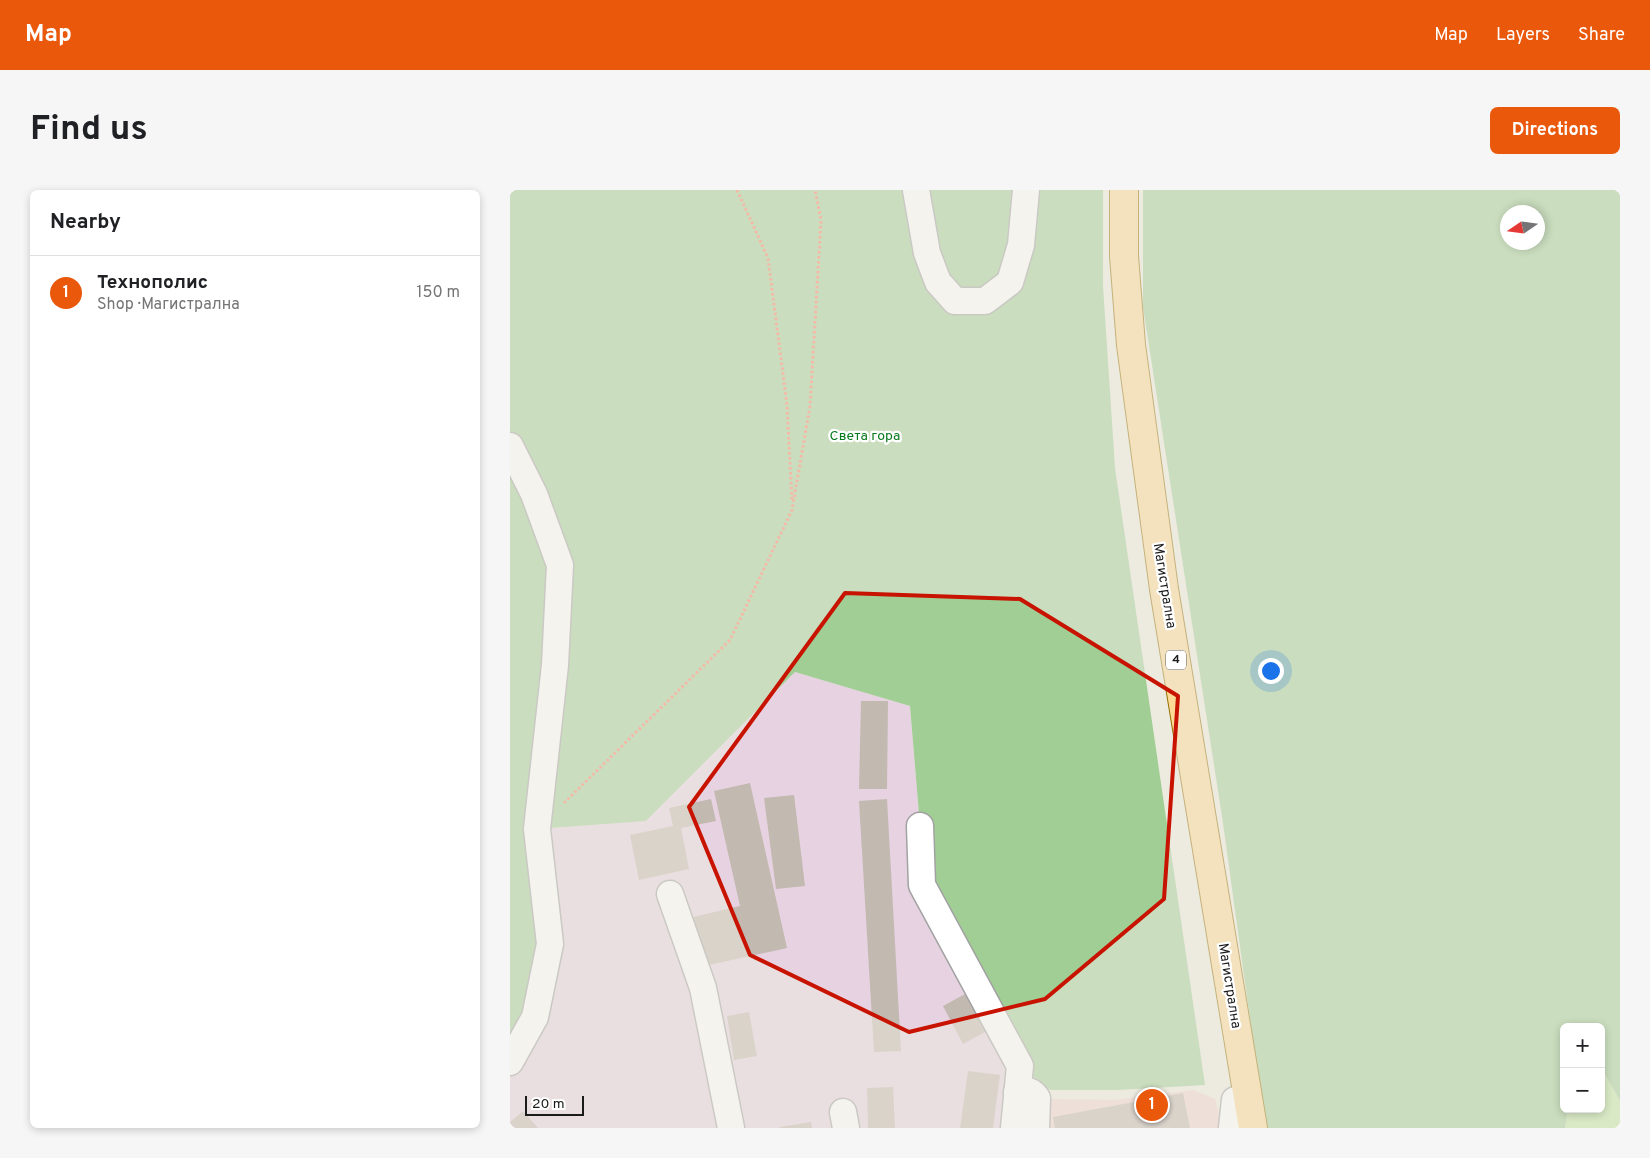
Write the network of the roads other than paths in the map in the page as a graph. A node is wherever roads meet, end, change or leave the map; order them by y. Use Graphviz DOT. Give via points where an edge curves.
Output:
graph roads {
  1 [pos="916,190"];
  2 [pos="1026,190"];
  3 [pos="1113,190"];
  4 [pos="1124,190"];
  5 [pos="510,446"];
  6 [pos="920,826"];
  7 [pos="670,894"];
  8 [pos="510,1062"];
  9 [pos="1017,1092"];
  10 [pos="1235,1100"];
  11 [pos="731,1128"];
  12 [pos="1014,1128"];
  13 [pos="1036,1128"];
  14 [pos="1232,1128"];
  15 [pos="1240,1128"];
  16 [pos="1253,1128"];
  1 -- 2 [label="lane" via="930,260 938,282 955,301 985,301 1010,282 1021,245"];
  3 -- 10 [label="main road, Магистрална / 4" via="1118,347"];
  4 -- 16 [label="main road, Магистрална / 4" via="1124,256 1132,355 1166,598"];
  5 -- 8 [label="lane" via="534,494 560,565 555,665 537,829 550,944 534,1017"];
  6 -- 9 [label="lane" via="922,885 1020,1066"];
  7 -- 11 [label="lane" via="703,988"];
  9 -- 12 [label="lane"];
  9 -- 13 [label="lane" via="1027,1090 1037,1098"];
  10 -- 14 [label="lane"];
  10 -- 15 [label="main road, Магистрална / 4"];
}
